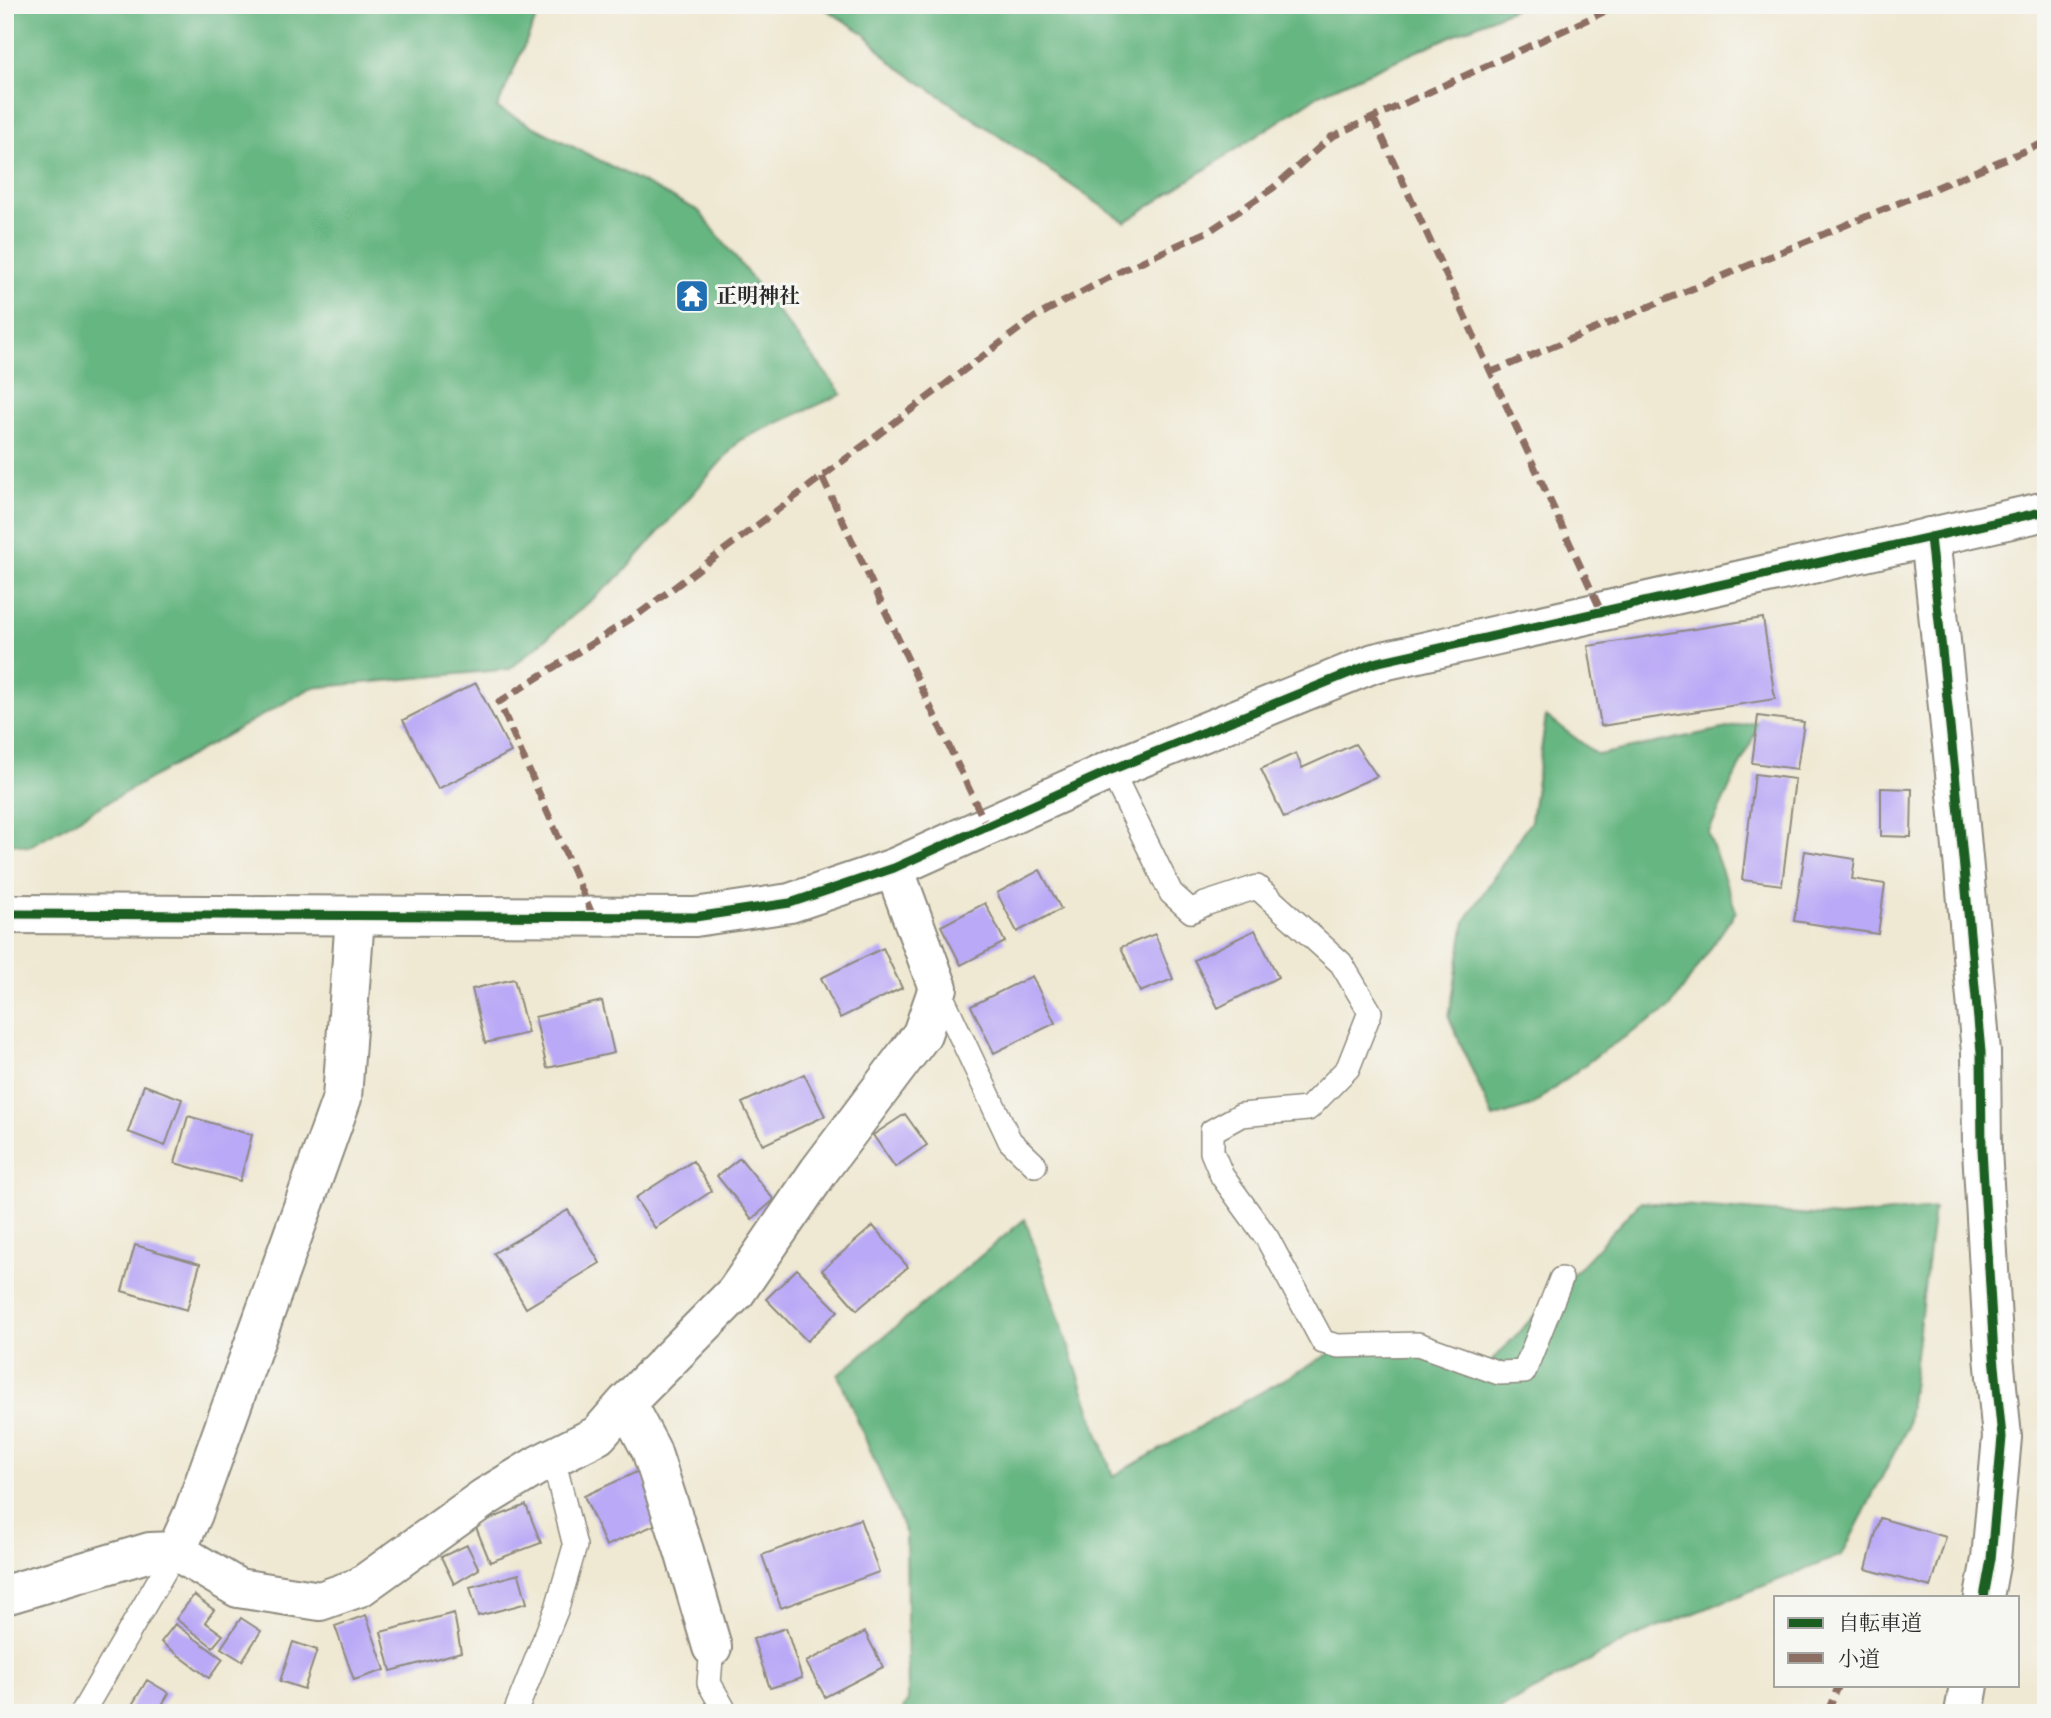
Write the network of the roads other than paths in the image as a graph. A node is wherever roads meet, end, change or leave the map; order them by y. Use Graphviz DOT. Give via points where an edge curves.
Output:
graph roads {
  1 [pos="2046,511"];
  2 [pos="1930,537"];
  3 [pos="1111,770"];
  4 [pos="894,868"];
  5 [pos="5,914"];
  6 [pos="355,916"];
  7 [pos="938,988"];
  8 [pos="1035,1165"];
  9 [pos="1561,1279"];
  10 [pos="626,1403"];
  11 [pos="553,1458"];
  12 [pos="176,1551"];
  13 [pos="5,1595"];
  14 [pos="1984,1596"];
  15 [pos="712,1647"];
  16 [pos="1969,1686"];
  17 [pos="82,1713"];
  18 [pos="515,1713"];
  19 [pos="726,1713"];
  20 [pos="1964,1713"];
  1 -- 2 [label="street"];
  2 -- 3 [label="street" via="1374,663"];
  2 -- 14 [label="street" via="1981,1052 1983,1163 2002,1437"];
  3 -- 4 [label="street"];
  3 -- 9 [label="lane" via="1171,893 1191,911 1257,887 1341,963 1370,1012 1348,1069 1308,1109 1241,1115 1212,1131 1212,1152 1222,1176 1267,1238 1323,1342 1338,1346 1418,1344 1499,1373 1524,1372"];
  4 -- 6 [label="street" via="790,903 695,916"];
  4 -- 7 [label="street"];
  5 -- 6 [label="street"];
  6 -- 12 [label="street" via="342,1098"];
  7 -- 8 [label="lane" via="1010,1141"];
  7 -- 10 [label="street" via="922,1034 736,1292"];
  10 -- 11 [label="street" via="598,1436"];
  10 -- 15 [label="street" via="651,1450"];
  11 -- 12 [label="street" via="484,1498 360,1587 320,1601 238,1588"];
  11 -- 18 [label="lane" via="575,1546 557,1608"];
  12 -- 13 [label="street" via="150,1552"];
  12 -- 17 [label="lane"];
  15 -- 19 [label="lane" via="709,1683"];
  16 -- 20 [label="street"];
}
